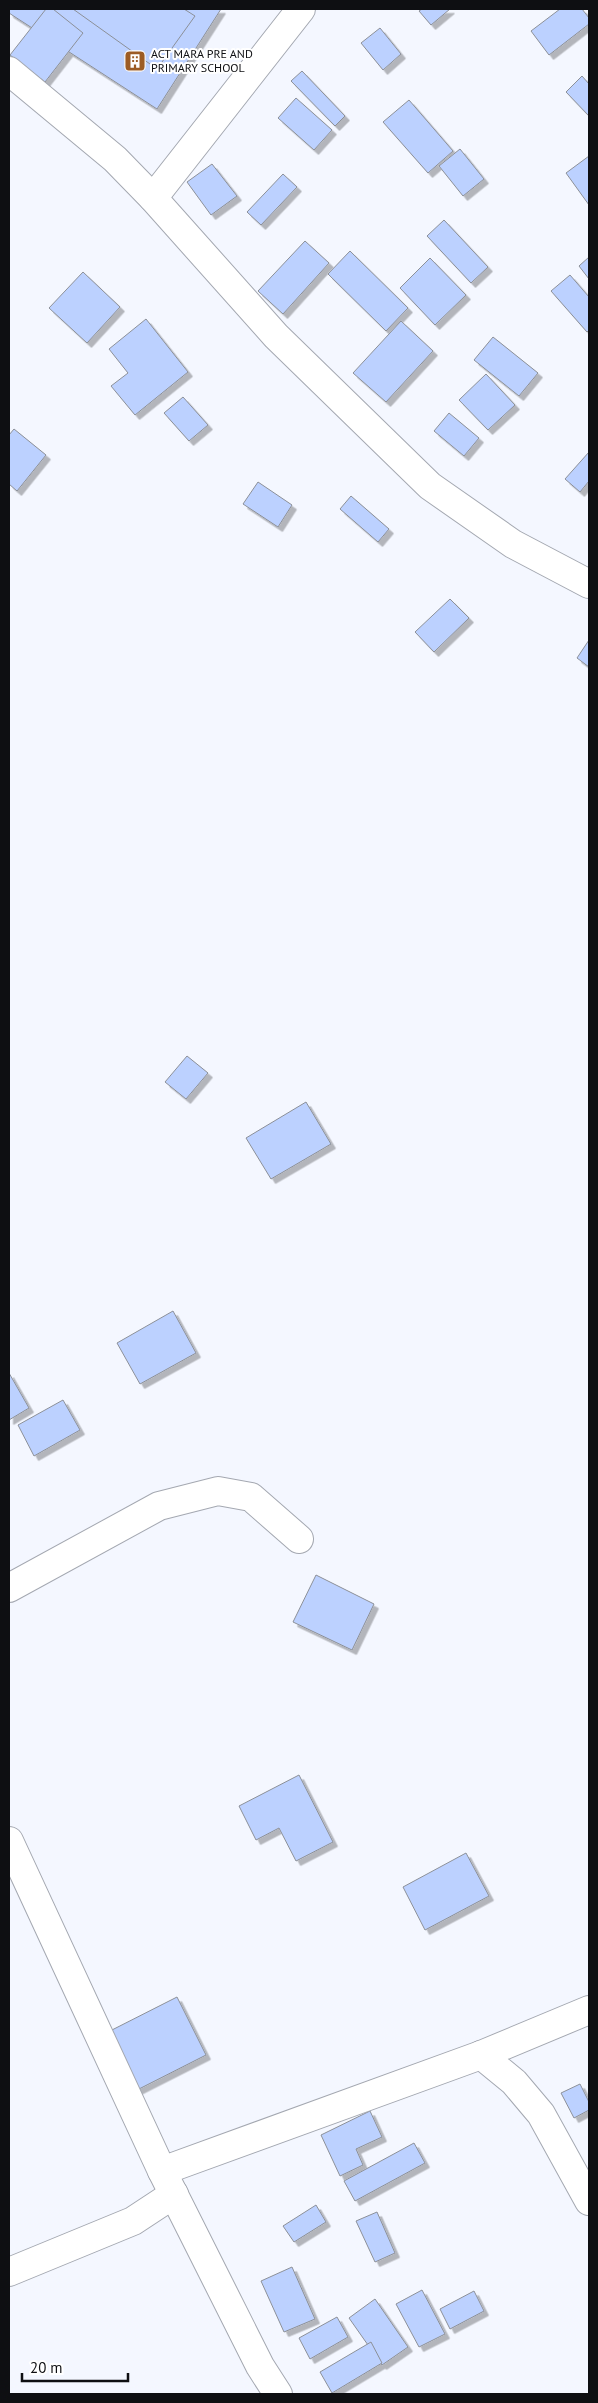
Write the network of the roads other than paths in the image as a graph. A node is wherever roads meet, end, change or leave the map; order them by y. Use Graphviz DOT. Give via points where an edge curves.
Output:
graph roads {
  1 [pos="301,9"];
  2 [pos="9,70"];
  3 [pos="153,198"];
  4 [pos="589,584"];
  5 [pos="299,1539"];
  6 [pos="9,1588"];
  7 [pos="9,1841"];
  8 [pos="589,2010"];
  9 [pos="481,2055"];
  10 [pos="168,2182"];
  11 [pos="589,2201"];
  12 [pos="9,2272"];
  13 [pos="278,2394"];
  1 -- 3 [label="street"];
  2 -- 3 [label="street" via="115,159"];
  3 -- 4 [label="street" via="276,336 430,486 513,544"];
  5 -- 6 [label="street" via="251,1497 218,1491 159,1506"];
  7 -- 10 [label="street"];
  8 -- 9 [label="street"];
  9 -- 10 [label="street"];
  9 -- 11 [label="street" via="514,2082 541,2114"];
  10 -- 12 [label="street" via="133,2221"];
  10 -- 13 [label="street" via="260,2366"];
}
